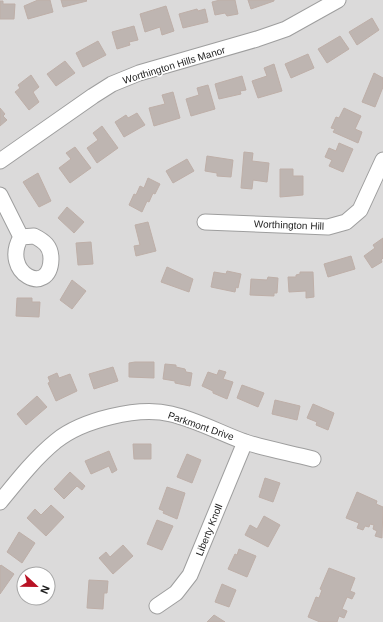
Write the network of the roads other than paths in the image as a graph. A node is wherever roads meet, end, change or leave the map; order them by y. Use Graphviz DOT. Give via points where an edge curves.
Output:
graph roads {
  1 [pos="338,0"];
  2 [pos="383,160"];
  3 [pos="0,161"];
  4 [pos="0,195"];
  5 [pos="205,222"];
  6 [pos="21,237"];
  7 [pos="246,442"];
  8 [pos="313,459"];
  9 [pos="0,501"];
  10 [pos="157,606"];
  1 -- 3 [label="street, Worthington Hills Manor" via="286,29 258,40 139,73 112,84"];
  2 -- 5 [label="street, Worthington Hill" via="360,210 346,222 328,227"];
  4 -- 6 [label="street"];
  7 -- 8 [label="street, Parkmont Drive"];
  7 -- 9 [label="street, Parkmont Drive" via="170,413 143,411 119,414 78,428 57,440"];
  7 -- 10 [label="street, Liberty Knoll" via="190,575 176,593"];
}
